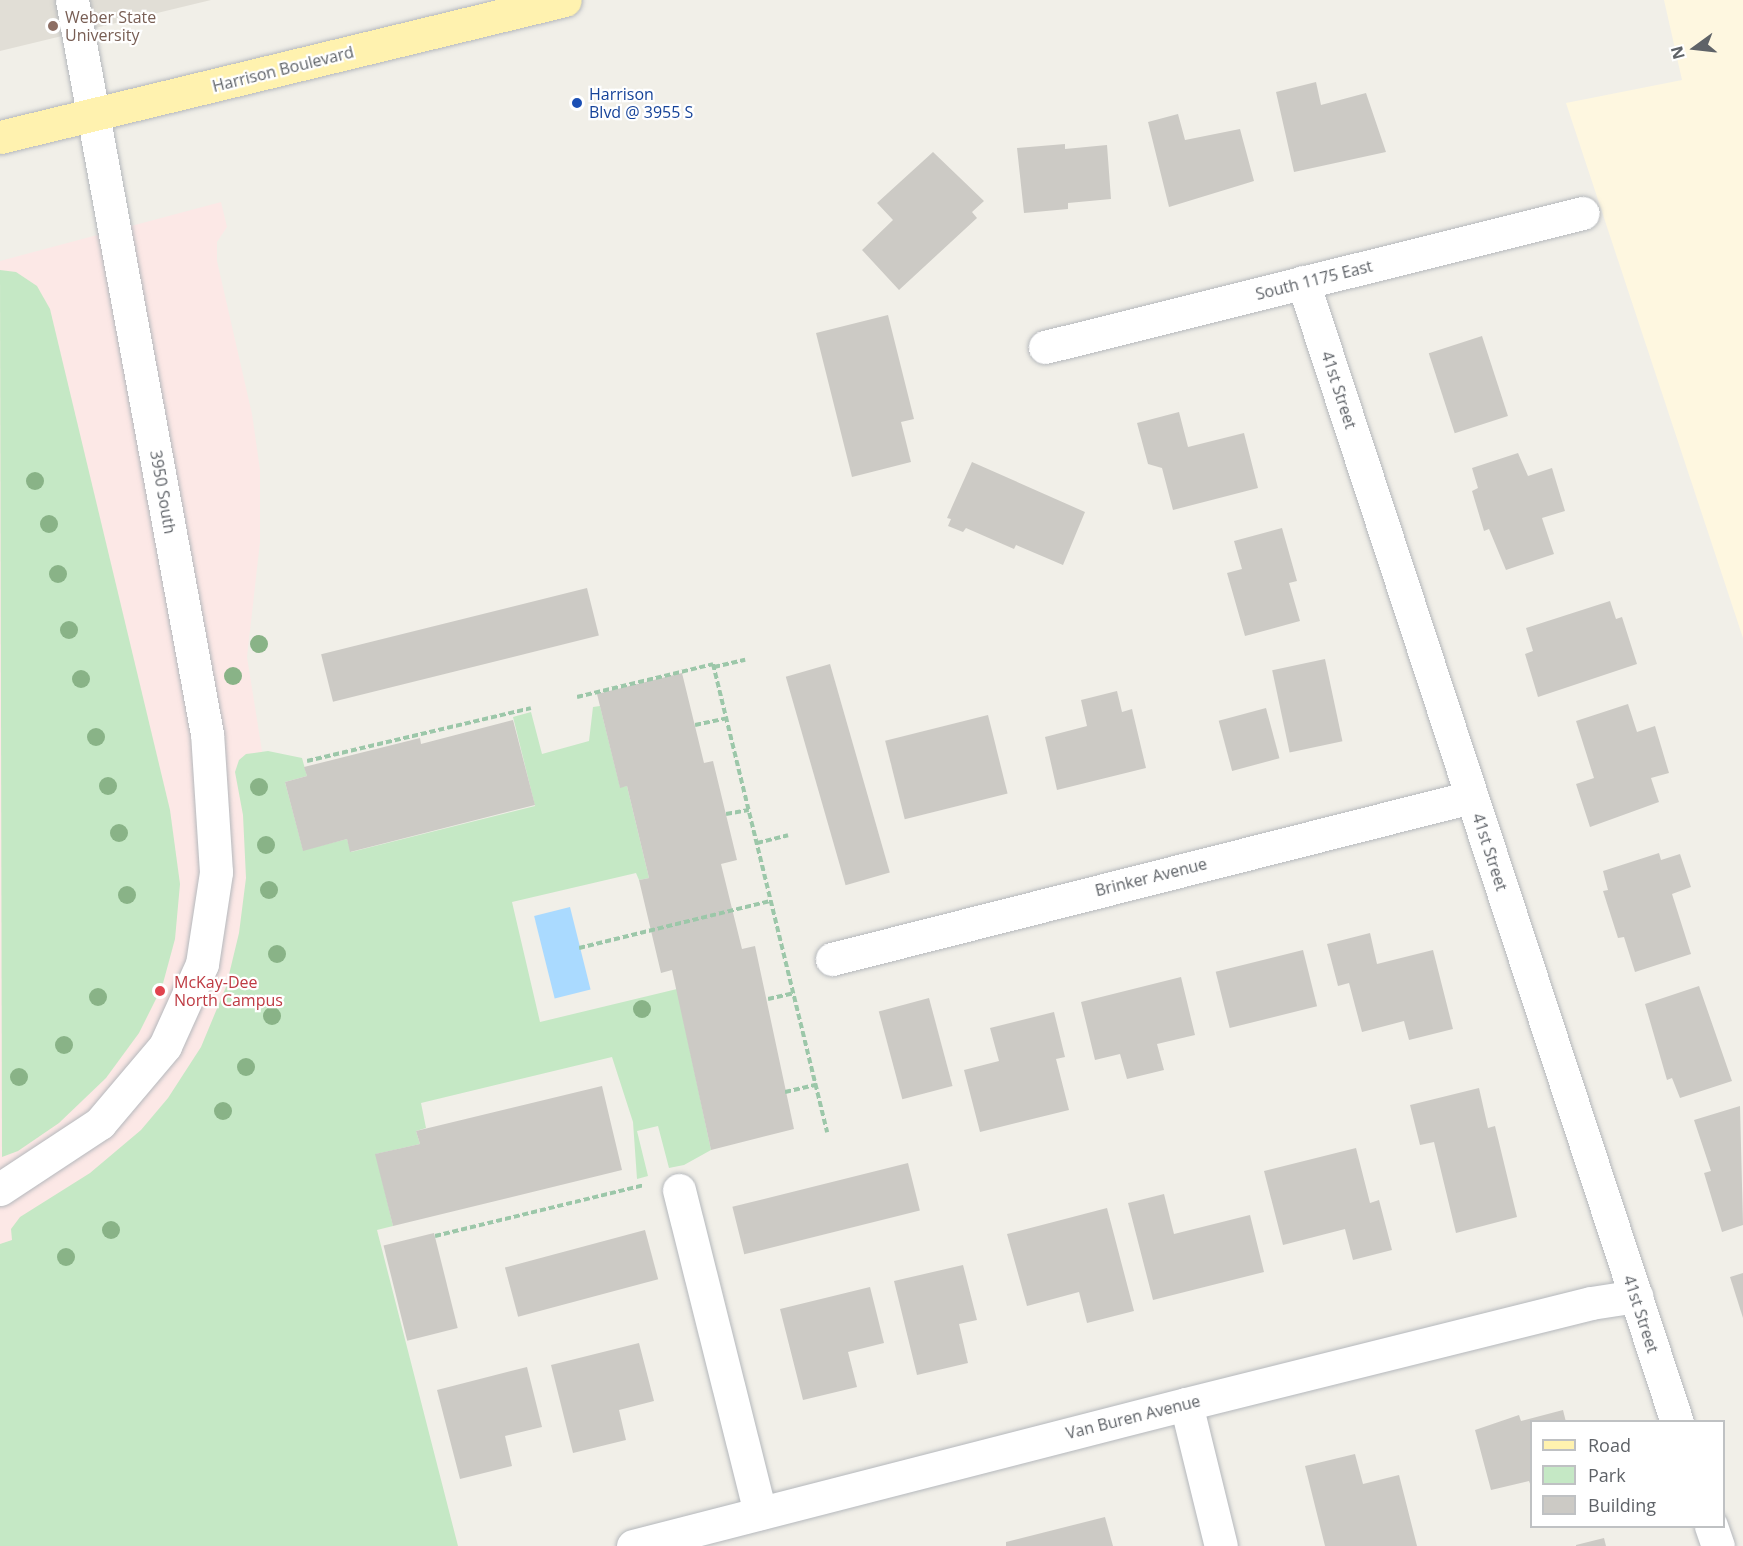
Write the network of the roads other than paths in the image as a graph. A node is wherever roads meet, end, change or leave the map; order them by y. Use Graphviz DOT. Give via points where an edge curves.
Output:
graph roads {
  1 [pos="72,0"];
  2 [pos="565,0"];
  3 [pos="94,114"];
  4 [pos="0,137"];
  5 [pos="1583,213"];
  6 [pos="1303,282"];
  7 [pos="1045,347"];
  8 [pos="1471,796"];
  9 [pos="832,959"];
  10 [pos="0,1189"];
  11 [pos="679,1190"];
  12 [pos="1636,1296"];
  13 [pos="1186,1404"];
  14 [pos="1676,1420"];
  15 [pos="760,1513"];
  16 [pos="1711,1528"];
  17 [pos="714,1536"];
  18 [pos="633,1546"];
  19 [pos="1221,1546"];
  20 [pos="1718,1546"];
  1 -- 3 [label="street, 3950 South"];
  2 -- 3 [label="main road, Harrison Boulevard"];
  3 -- 4 [label="main road, Harrison Boulevard"];
  3 -- 10 [label="street, 3950 South" via="207,734 216,872 202,964 165,1046 100,1123"];
  5 -- 6 [label="street, South 1175 East"];
  6 -- 7 [label="street, South 1175 East"];
  6 -- 8 [label="street, 41st Street"];
  8 -- 9 [label="street, Brinker Avenue"];
  8 -- 12 [label="street, 41st Street"];
  11 -- 15 [label="street"];
  12 -- 13 [label="street, Van Buren Avenue" via="1592,1303"];
  12 -- 14 [label="street, 41st Street"];
  13 -- 15 [label="street, Van Buren Avenue"];
  13 -- 19 [label="street"];
  15 -- 17 [label="street, Van Buren Avenue"];
  16 -- 20 [label="street"];
  17 -- 18 [label="street, Van Buren Avenue"];
}
